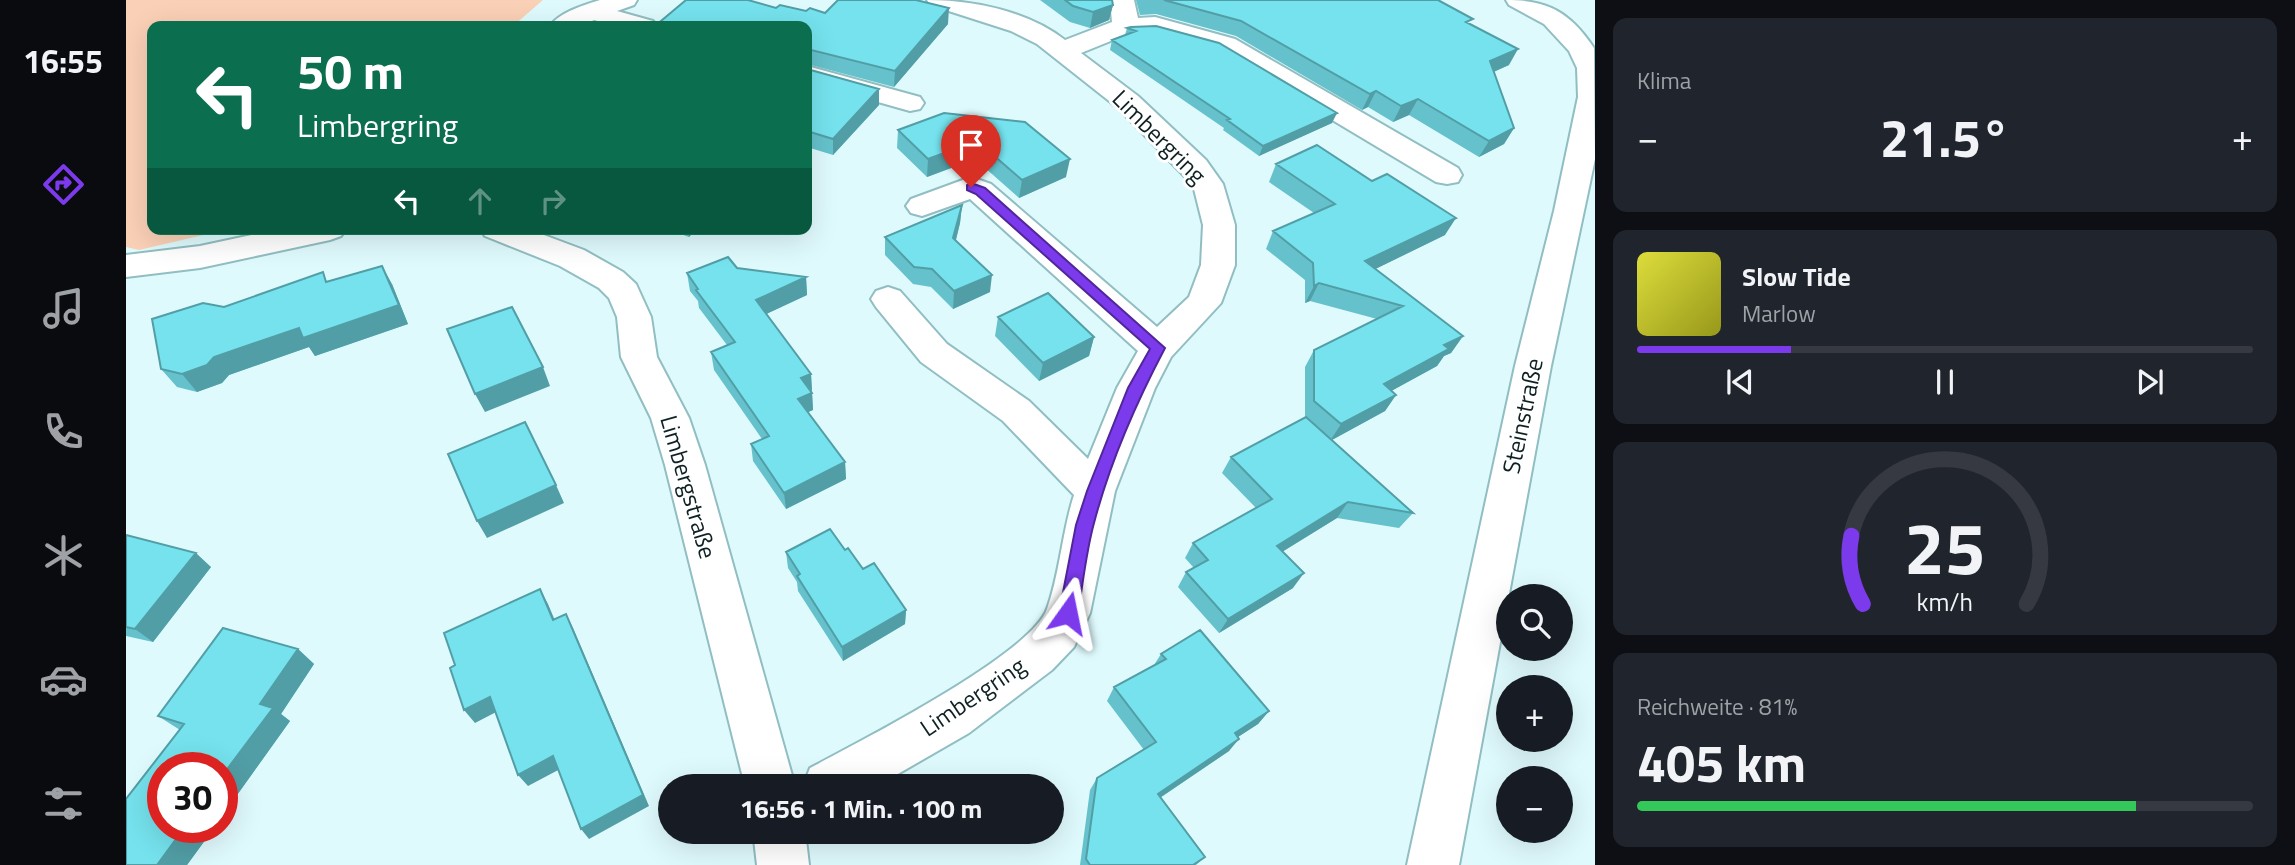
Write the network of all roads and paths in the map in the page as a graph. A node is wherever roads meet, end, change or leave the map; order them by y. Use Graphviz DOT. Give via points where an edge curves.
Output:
graph roads {
  1 [pos="625,0"];
  2 [pos="939,0"];
  3 [pos="1518,0"];
  4 [pos="591,11"];
  5 [pos="1123,13"];
  6 [pos="572,21"];
  7 [pos="626,21"];
  8 [pos="1062,51"];
  9 [pos="812,75"];
  10 [pos="910,103"];
  11 [pos="1447,175"];
  12 [pos="922,206"];
  13 [pos="302,235"];
  14 [pos="512,235"];
  15 [pos="126,266"];
  16 [pos="888,299"];
  17 [pos="1158,348"];
  18 [pos="1096,491"];
  19 [pos="767,774"];
  20 [pos="850,774"];
  21 [pos="781,844"];
  22 [pos="783,865"];
  23 [pos="1433,865"];
  1 -- 4 [label="street"];
  2 -- 8 [label="street, Limbergring" via="1020,26"];
  3 -- 23 [label="street, Steinstraße" via="1553,19 1581,48 1590,68 1592,97 1530,379"];
  4 -- 6 [label="street"];
  4 -- 7 [label="street"];
  5 -- 8 [label="street"];
  5 -- 11 [label="street" via="1226,45"];
  8 -- 17 [label="street, Limbergring" via="1128,102 1208,184 1220,246 1213,285 1204,303"];
  9 -- 10 [label="street"];
  12 -- 17 [label="street" via="971,187 980,191"];
  13 -- 15 [label="street" via="200,257"];
  14 -- 19 [label="street, Limbergstraße" via="572,258 611,280 629,299 639,357 670,418 685,464"];
  16 -- 18 [label="street" via="934,353 1016,411"];
  17 -- 18 [label="street, Limbergring" via="1136,388"];
  18 -- 20 [label="street, Limbergring" via="1068,613 1058,632 1036,655 952,717"];
  21 -- 22 [label="street"];
}
